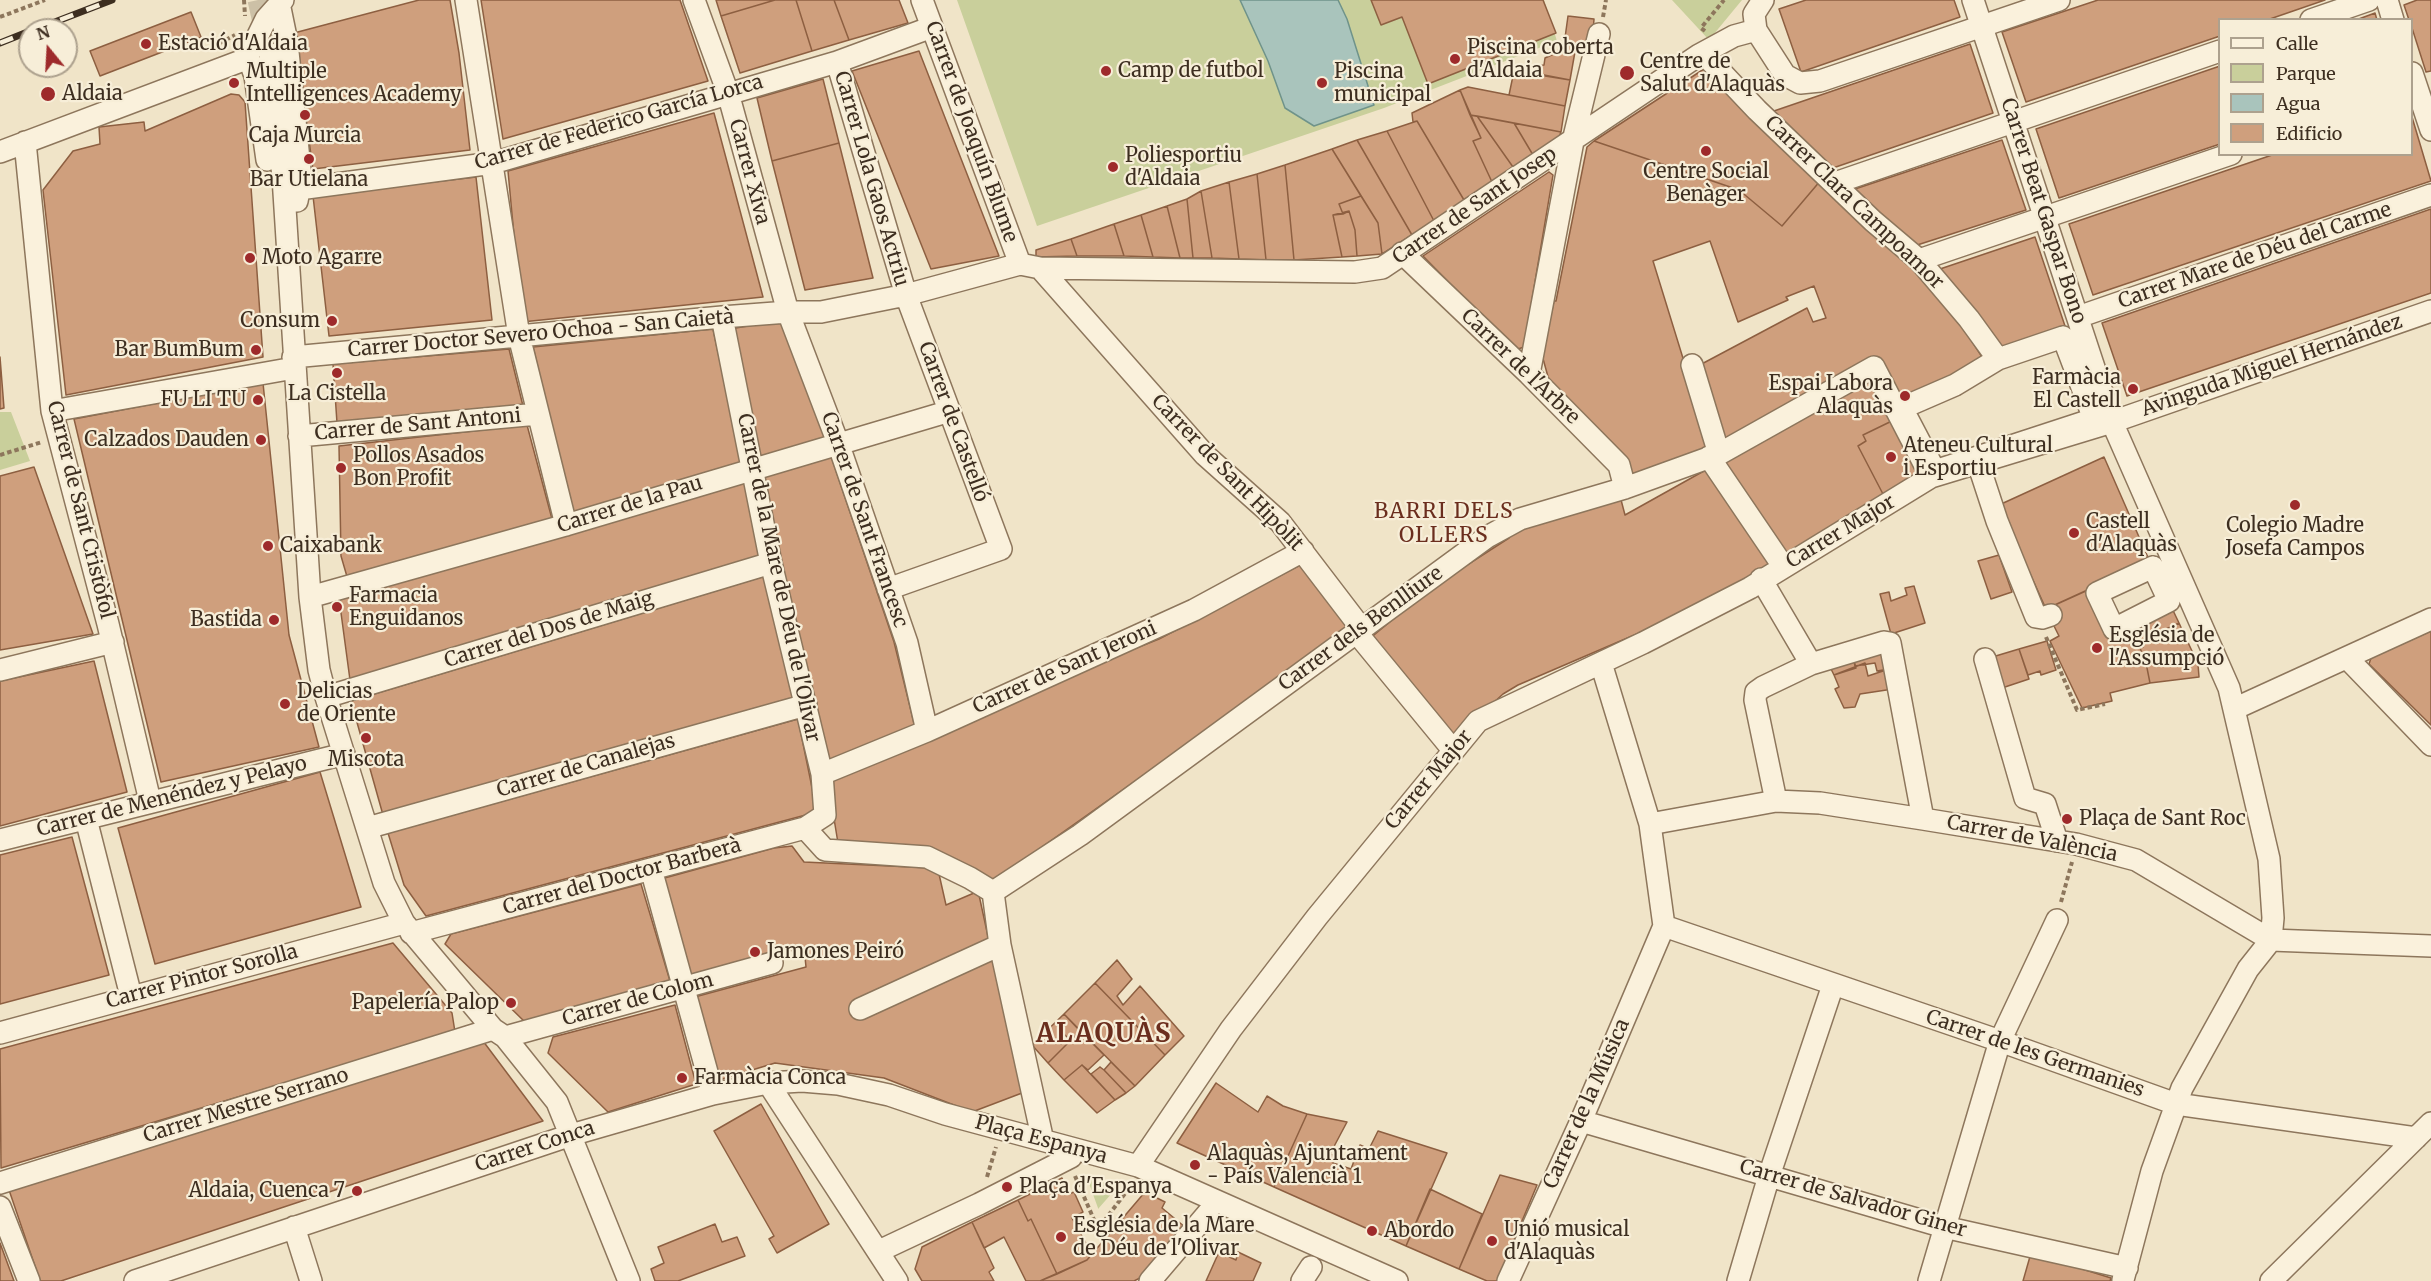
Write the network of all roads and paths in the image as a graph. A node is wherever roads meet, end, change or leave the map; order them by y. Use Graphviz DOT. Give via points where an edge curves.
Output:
graph roads {
  1 [pos="45,0"];
  2 [pos="244,0"];
  3 [pos="466,0"];
  4 [pos="694,0"];
  5 [pos="922,0"];
  6 [pos="1763,0"];
  7 [pos="1973,0"];
  8 [pos="2059,0"];
  9 [pos="2368,0"];
  10 [pos="2387,0"];
  11 [pos="281,2"];
  12 [pos="0,12"];
  13 [pos="7,15"];
  14 [pos="0,17"];
  15 [pos="2317,18"];
  16 [pos="2392,18"];
  17 [pos="244,23"];
  18 [pos="932,27"];
  19 [pos="1982,27"];
  20 [pos="240,29"];
  21 [pos="1756,30"];
  22 [pos="1599,34"];
  23 [pos="2218,52"];
  24 [pos="1703,53"];
  25 [pos="270,54"];
  26 [pos="248,56"];
  27 [pos="837,62"];
  28 [pos="217,70"];
  29 [pos="2418,86"];
  30 [pos="728,93"];
  31 [pos="2012,121"];
  32 [pos="2431,130"];
  33 [pos="1573,141"];
  34 [pos="25,142"];
  35 [pos="0,152"];
  36 [pos="2226,156"];
  37 [pos="493,163"];
  38 [pos="1835,183"];
  39 [pos="299,189"];
  40 [pos="2431,195"];
  41 [pos="2045,218"];
  42 [pos="287,239"];
  43 [pos="1402,253"];
  44 [pos="1919,260"];
  45 [pos="1030,266"];
  46 [pos="906,295"];
  47 [pos="2431,311"];
  48 [pos="788,312"];
  49 [pos="722,317"];
  50 [pos="2078,317"];
  51 [pos="519,336"];
  52 [pos="1998,359"];
  53 [pos="294,363"];
  54 [pos="1692,365"];
  55 [pos="1529,374"];
  56 [pos="52,411"];
  57 [pos="950,411"];
  58 [pos="538,414"];
  59 [pos="2112,422"];
  60 [pos="299,436"];
  61 [pos="57,438"];
  62 [pos="838,443"];
  63 [pos="0,455"];
  64 [pos="1714,455"];
  65 [pos="1978,462"];
  66 [pos="752,469"];
  67 [pos="1931,477"];
  68 [pos="1625,488"];
  69 [pos="566,525"];
  70 [pos="1304,550"];
  71 [pos="771,563"];
  72 [pos="2175,565"];
  73 [pos="1784,566"];
  74 [pos="2155,573"];
  75 [pos="1761,579"];
  76 [pos="888,589"];
  77 [pos="310,597"];
  78 [pos="2044,616"];
  79 [pos="2431,619"];
  80 [pos="1359,630"];
  81 [pos="113,642"];
  82 [pos="2346,658"];
  83 [pos="1985,659"];
  84 [pos="1601,663"];
  85 [pos="1811,664"];
  86 [pos="0,670"];
  87 [pos="326,697"];
  88 [pos="2105,704"];
  89 [pos="806,705"];
  90 [pos="2234,709"];
  91 [pos="927,731"];
  92 [pos="2431,745"];
  93 [pos="1453,750"];
  94 [pos="344,754"];
  95 [pos="822,774"];
  96 [pos="150,801"];
  97 [pos="1776,801"];
  98 [pos="86,819"];
  99 [pos="1923,819"];
  100 [pos="1650,824"];
  101 [pos="367,828"];
  102 [pos="805,828"];
  103 [pos="0,840"];
  104 [pos="2067,843"];
  105 [pos="651,869"];
  106 [pos="993,892"];
  107 [pos="2057,920"];
  108 [pos="1664,926"];
  109 [pos="408,928"];
  110 [pos="2271,940"];
  111 [pos="1000,945"];
  112 [pos="2431,946"];
  113 [pos="772,963"];
  114 [pos="1833,985"];
  115 [pos="684,987"];
  116 [pos="131,996"];
  117 [pos="860,1009"];
  118 [pos="0,1033"];
  119 [pos="499,1033"];
  120 [pos="2000,1041"];
  121 [pos="768,1083"];
  122 [pos="713,1094"];
  123 [pos="2176,1104"];
  124 [pos="945,1114"];
  125 [pos="1581,1121"];
  126 [pos="2424,1131"];
  127 [pos="571,1135"];
  128 [pos="1039,1139"];
  129 [pos="998,1140"];
  130 [pos="1070,1158"];
  131 [pos="1131,1172"];
  132 [pos="1769,1176"];
  133 [pos="0,1183"];
  134 [pos="980,1204"];
  135 [pos="0,1207"];
  136 [pos="1208,1214"];
  137 [pos="294,1227"];
  138 [pos="1944,1227"];
  139 [pos="879,1251"];
  140 [pos="2125,1275"];
  141 [pos="28,1281"];
  142 [pos="135,1281"];
  143 [pos="311,1281"];
  144 [pos="627,1281"];
  145 [pos="897,1281"];
  146 [pos="1150,1281"];
  147 [pos="1397,1281"];
  148 [pos="1508,1281"];
  149 [pos="1738,1281"];
  150 [pos="1929,1281"];
  151 [pos="2271,1281"];
  1 -- 13 [label="path"];
  2 -- 17 [label="path"];
  3 -- 37 [label="street"];
  4 -- 30 [label="street, Carrer Xiva"];
  5 -- 18 [label="street, Carrer de Joaquín Blume"];
  6 -- 21 [label="street" via="1754,14"];
  7 -- 19 [label="street, Carrer Beat Gaspar Bono"];
  8 -- 19 [label="street"];
  9 -- 15 [label="street"];
  10 -- 16 [label="street"];
  11 -- 26 [label="street" via="266,19"];
  11 -- 39 [label="street"];
  12 -- 13 [label="path"];
  13 -- 14 [label="path"];
  18 -- 27 [label="street, Carrer de Federico García Lorca"];
  18 -- 45 [label="street, Carrer de Joaquín Blume"];
  19 -- 21 [label="street" via="1820,81 1800,83 1785,75"];
  19 -- 31 [label="street, Carrer Beat Gaspar Bono"];
  20 -- 28 [label="path" via="215,47"];
  21 -- 24 [label="street, Carrer de Sant Josep" via="1734,36"];
  22 -- 33 [label="street"];
  23 -- 31 [label="street"];
  24 -- 33 [label="street, Carrer de Sant Josep"];
  24 -- 38 [label="street, Carrer Clara Campoamor"];
  25 -- 42 [label="street"];
  26 -- 28 [label="street"];
  26 -- 42 [label="street" via="255,76 272,194"];
  27 -- 30 [label="street, Carrer de Federico García Lorca"];
  27 -- 46 [label="street, Carrer Lola Gaos Actriu"];
  28 -- 34 [label="street"];
  29 -- 32 [label="street"];
  30 -- 37 [label="street, Carrer de Federico García Lorca"];
  30 -- 48 [label="street, Carrer Xiva"];
  31 -- 38 [label="street"];
  31 -- 41 [label="street, Carrer Beat Gaspar Bono"];
  33 -- 43 [label="street, Carrer de Sant Josep"];
  33 -- 55 [label="street"];
  34 -- 35 [label="street"];
  34 -- 56 [label="street, Carrer de Sant Cristòfol"];
  36 -- 41 [label="street"];
  37 -- 39 [label="street, Carrer de Federico García Lorca"];
  37 -- 51 [label="street"];
  38 -- 44 [label="street, Carrer Clara Campoamor"];
  39 -- 42 [label="street"];
  40 -- 50 [label="street, Carrer Mare de Déu del Carme"];
  41 -- 44 [label="street"];
  41 -- 50 [label="street, Carrer Beat Gaspar Bono"];
  42 -- 53 [label="street"];
  43 -- 45 [label="street, Carrer de Sant Josep" via="1382,268 1355,272"];
  43 -- 55 [label="street, Carrer de l'Arbre"];
  44 -- 52 [label="street, Carrer Clara Campoamor"];
  45 -- 46 [label="street, Carrer de Sant Josep"];
  45 -- 70 [label="street, Carrer de Sant Hipòlit" via="1205,455 1280,522"];
  46 -- 48 [label="street, Carrer Doctor Severo Ochoa - San Caietà" via="821,312"];
  46 -- 57 [label="street, Carrer de Castelló"];
  47 -- 59 [label="street, Avinguda Miguel Hernández"];
  48 -- 49 [label="street, Carrer Doctor Severo Ochoa - San Caietà"];
  48 -- 62 [label="street, Carrer de Sant Francesc"];
  49 -- 51 [label="street, Carrer Doctor Severo Ochoa - San Caietà"];
  49 -- 66 [label="street, Carrer de la Mare de Déu de l'Olivar"];
  50 -- 59 [label="street, Carrer Beat Gaspar Bono"];
  51 -- 53 [label="street, Carrer Doctor Severo Ochoa - San Caietà"];
  51 -- 58 [label="street"];
  52 -- 52 [label="street" via="2063,336 2094,419 1935,471 1902,408 1955,385"];
  53 -- 56 [label="street, Carrer Doctor Severo Ochoa - San Caietà"];
  53 -- 60 [label="street"];
  54 -- 64 [label="street"];
  55 -- 68 [label="street, Carrer de l'Arbre" via="1618,465"];
  56 -- 61 [label="street, Carrer de Sant Cristòfol"];
  57 -- 62 [label="street, Carrer de la Pau"];
  57 -- 76 [label="street, Carrer de Castelló" via="1000,549"];
  58 -- 60 [label="street, Carrer de Sant Antoni"];
  58 -- 69 [label="street"];
  59 -- 65 [label="street, Avinguda Miguel Hernández"];
  59 -- 72 [label="street, Carrer Beat Gaspar Bono"];
  60 -- 77 [label="street"];
  61 -- 63 [label="path"];
  61 -- 81 [label="street, Carrer de Sant Cristòfol"];
  62 -- 66 [label="street, Carrer de la Pau"];
  62 -- 76 [label="street, Carrer de Sant Francesc"];
  64 -- 67 [label="street, Carrer dels Benlliure" via="1874,367"];
  64 -- 68 [label="street, Carrer dels Benlliure"];
  64 -- 73 [label="street"];
  65 -- 67 [label="street, Carrer Major"];
  65 -- 78 [label="street" via="2023,588"];
  66 -- 69 [label="street, Carrer de la Pau"];
  66 -- 71 [label="street, Carrer de la Mare de Déu de l'Olivar"];
  67 -- 73 [label="street, Carrer Major"];
  68 -- 80 [label="street, Carrer dels Benlliure" via="1520,519 1487,537"];
  69 -- 77 [label="street, Carrer de la Pau"];
  70 -- 80 [label="street, Carrer de Sant Hipòlit"];
  70 -- 91 [label="street, Carrer de Sant Jeroni" via="1194,610"];
  71 -- 87 [label="street, Carrer del Dos de Maig"];
  71 -- 89 [label="street, Carrer de la Mare de Déu de l'Olivar"];
  72 -- 74 [label="street"];
  72 -- 90 [label="street, Carrer Beat Gaspar Bono" via="2229,688"];
  73 -- 75 [label="street, Carrer Major"];
  74 -- 74 [label="street" via="2153,567 2097,593 2114,629 2169,601"];
  75 -- 84 [label="street, Carrer Major"];
  75 -- 85 [label="street"];
  76 -- 91 [label="street, Carrer de Sant Francesc" via="907,643"];
  77 -- 87 [label="street"];
  78 -- 88 [label="path" via="2077,710"];
  79 -- 82 [label="street"];
  80 -- 93 [label="street, Carrer de Sant Hipòlit"];
  80 -- 106 [label="street, Carrer dels Benlliure" via="1080,835"];
  81 -- 86 [label="street"];
  81 -- 96 [label="street, Carrer de Sant Cristòfol"];
  82 -- 90 [label="street"];
  82 -- 92 [label="street"];
  83 -- 104 [label="street" via="2025,798 2045,804"];
  84 -- 93 [label="street, Carrer Major" via="1478,721"];
  84 -- 100 [label="street"];
  85 -- 97 [label="street" via="1756,692"];
  85 -- 99 [label="street" via="1890,643"];
  87 -- 94 [label="street"];
  89 -- 95 [label="street, Carrer de la Mare de Déu de l'Olivar"];
  89 -- 101 [label="street, Carrer de Canalejas"];
  90 -- 110 [label="street, Carrer Beat Gaspar Bono" via="2269,859"];
  91 -- 95 [label="street, Carrer de Sant Jeroni"];
  93 -- 131 [label="street, Carrer Major" via="1231,1029"];
  94 -- 96 [label="street, Carrer de Menéndez y Pelayo"];
  94 -- 101 [label="street"];
  95 -- 102 [label="street, Carrer de la Mare de Déu de l'Olivar" via="825,815"];
  96 -- 98 [label="street, Carrer de Menéndez y Pelayo"];
  97 -- 99 [label="street, Carrer de València" via="1820,803"];
  97 -- 100 [label="street, Carrer de València"];
  98 -- 103 [label="street, Carrer de Menéndez y Pelayo"];
  98 -- 116 [label="street"];
  99 -- 104 [label="street, Carrer de València"];
  100 -- 108 [label="street"];
  101 -- 109 [label="street" via="384,883"];
  102 -- 105 [label="street, Carrer del Doctor Barberà"];
  102 -- 106 [label="street" via="825,850 927,857"];
  104 -- 107 [label="path"];
  104 -- 110 [label="street, Carrer de València" via="2136,860"];
  105 -- 109 [label="street, Carrer del Doctor Barberà"];
  105 -- 115 [label="street"];
  106 -- 111 [label="street"];
  107 -- 120 [label="street"];
  108 -- 114 [label="street, Carrer de les Germanies"];
  108 -- 125 [label="street, Carrer de la Música"];
  109 -- 116 [label="street, Carrer Pintor Sorolla"];
  109 -- 119 [label="street"];
  110 -- 112 [label="street, Carrer de València"];
  110 -- 123 [label="street" via="2210,1025"];
  111 -- 117 [label="street"];
  111 -- 128 [label="street" via="1041,1132"];
  113 -- 115 [label="street, Carrer de Colom"];
  114 -- 120 [label="street, Carrer de les Germanies"];
  114 -- 132 [label="street"];
  115 -- 119 [label="street, Carrer de Colom"];
  115 -- 122 [label="street"];
  116 -- 118 [label="street, Carrer Pintor Sorolla"];
  119 -- 127 [label="street" via="557,1102"];
  119 -- 133 [label="street, Carrer Mestre Serrano"];
  120 -- 123 [label="street, Carrer de les Germanies"];
  120 -- 138 [label="street"];
  121 -- 122 [label="street, Carrer Conca"];
  121 -- 124 [label="street, Carrer Conca" via="838,1084 889,1095"];
  121 -- 139 [label="street"];
  122 -- 127 [label="street, Carrer Conca"];
  123 -- 126 [label="street, Carrer de les Germanies"];
  123 -- 140 [label="street" via="2152,1171"];
  124 -- 128 [label="street, Plaça Espanya"];
  125 -- 132 [label="street, Carrer de Salvador Giner"];
  125 -- 148 [label="street, Carrer de la Música"];
  126 -- 151 [label="street"];
  127 -- 137 [label="street, Carrer Conca"];
  127 -- 144 [label="street"];
  128 -- 131 [label="street, Plaça Espanya"];
  129 -- 134 [label="path"];
  130 -- 131 [label="path" via="1098,1229 1134,1181"];
  130 -- 134 [label="street"];
  131 -- 147 [label="street, Plaça Espanya"];
  132 -- 138 [label="street, Carrer de Salvador Giner"];
  132 -- 149 [label="street"];
  134 -- 139 [label="street"];
  135 -- 141 [label="street"];
  136 -- 146 [label="street"];
  137 -- 142 [label="street, Carrer Conca"];
  137 -- 143 [label="street"];
  138 -- 140 [label="street, Carrer de Salvador Giner"];
  138 -- 150 [label="street"];
  139 -- 145 [label="street"];
}
